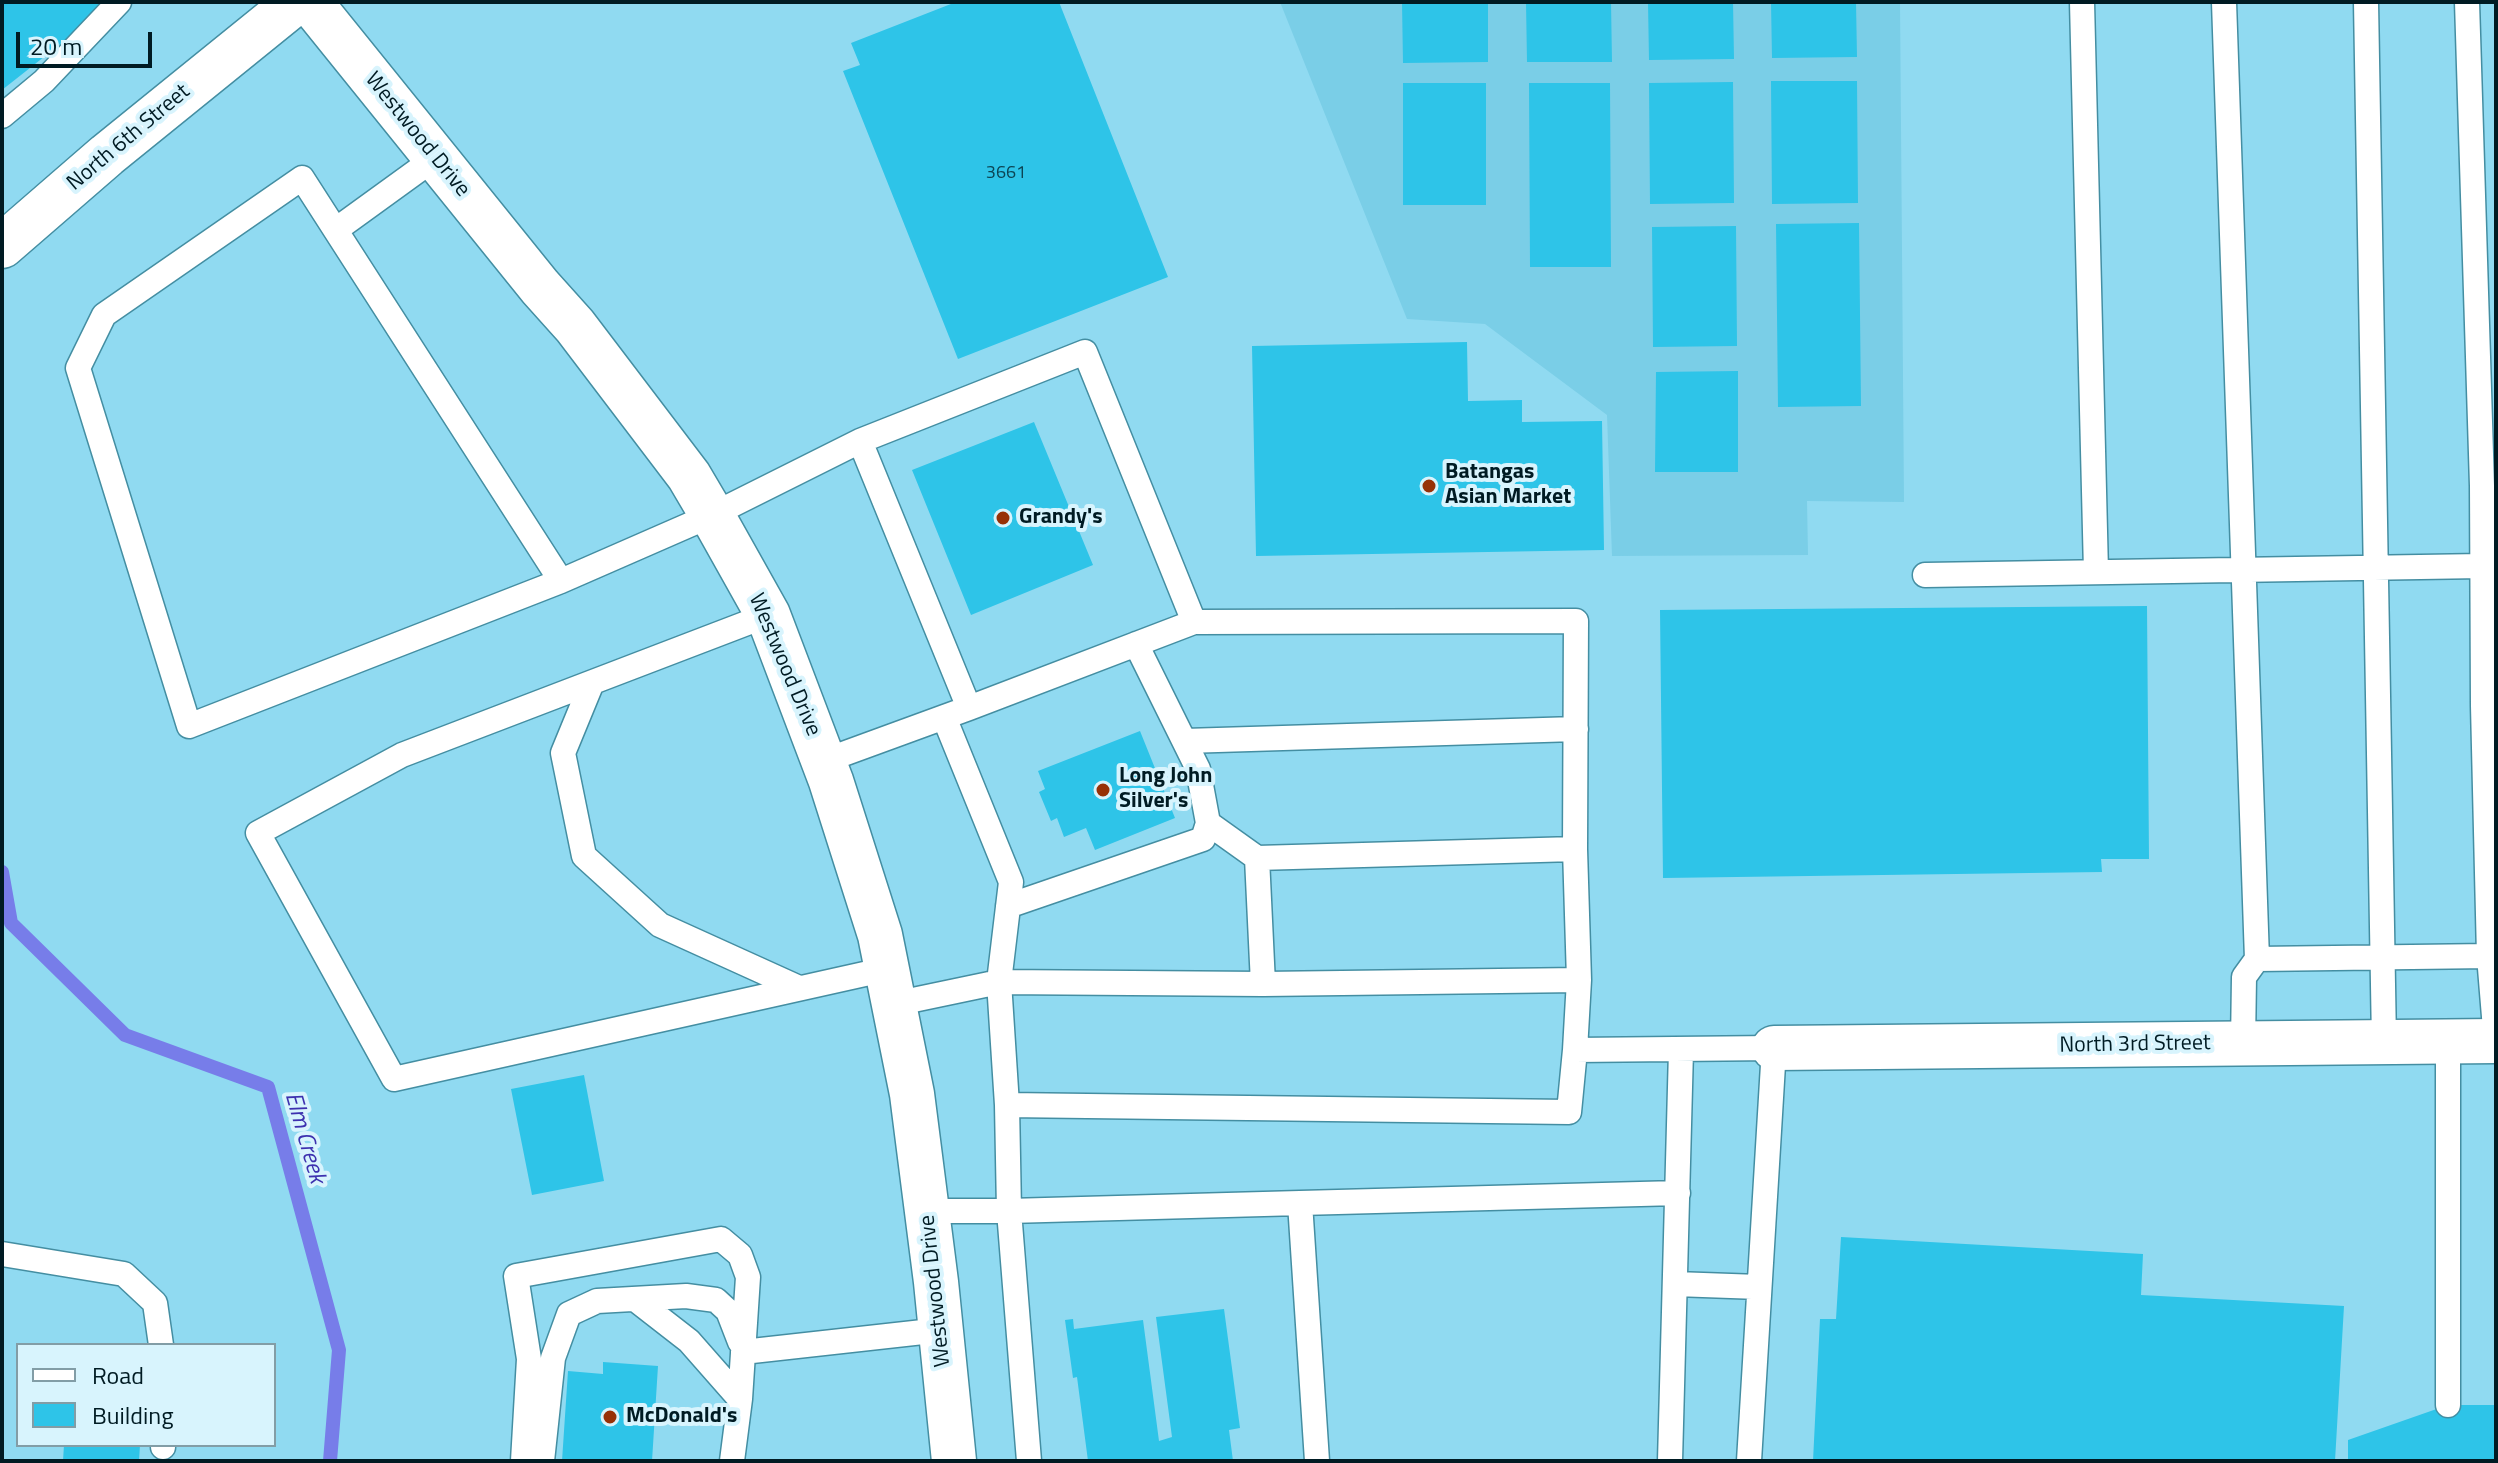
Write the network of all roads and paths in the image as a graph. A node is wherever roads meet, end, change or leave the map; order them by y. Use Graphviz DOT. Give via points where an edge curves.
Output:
graph roads {
  1 [pos="119,2"];
  2 [pos="296,2"];
  3 [pos="310,2"];
  4 [pos="2082,2"];
  5 [pos="2224,2"];
  6 [pos="2366,2"];
  7 [pos="2467,2"];
  8 [pos="2,116"];
  9 [pos="435,158"];
  10 [pos="337,229"];
  11 [pos="2,246"];
  12 [pos="860,441"];
  13 [pos="712,515"];
  14 [pos="2482,566"];
  15 [pos="2377,567"];
  16 [pos="2243,569"];
  17 [pos="2096,572"];
  18 [pos="1925,575"];
  19 [pos="561,581"];
  20 [pos="768,615"];
  21 [pos="1194,622"];
  22 [pos="1136,644"];
  23 [pos="591,685"];
  24 [pos="969,708"];
  25 [pos="944,717"];
  26 [pos="1576,729"];
  27 [pos="1185,741"];
  28 [pos="824,761"];
  29 [pos="1208,823"];
  30 [pos="1575,849"];
  31 [pos="1257,858"];
  32 [pos="1008,906"];
  33 [pos="2489,956"];
  34 [pos="2383,958"];
  35 [pos="2257,959"];
  36 [pos="1579,980"];
  37 [pos="999,982"];
  38 [pos="1263,984"];
  39 [pos="891,986"];
  40 [pos="799,988"];
  41 [pos="2496,1041"];
  42 [pos="2384,1042"];
  43 [pos="2448,1042"];
  44 [pos="2243,1044"];
  45 [pos="1774,1048"];
  46 [pos="1575,1050"];
  47 [pos="1681,1050"];
  48 [pos="1007,1105"];
  49 [pos="1678,1193"];
  50 [pos="1300,1203"];
  51 [pos="927,1211"];
  52 [pos="1009,1211"];
  53 [pos="2,1254"];
  54 [pos="1675,1284"];
  55 [pos="1759,1287"];
  56 [pos="635,1299"];
  57 [pos="941,1330"];
  58 [pos="161,1343"];
  59 [pos="743,1352"];
  60 [pos="740,1399"];
  61 [pos="2448,1405"];
  62 [pos="523,1461"];
  63 [pos="542,1461"];
  64 [pos="732,1461"];
  65 [pos="954,1461"];
  66 [pos="1029,1461"];
  67 [pos="1317,1461"];
  68 [pos="1670,1461"];
  69 [pos="1749,1461"];
  1 -- 8 [label="lane" via="44,81"];
  2 -- 11 [label="street, North 6th Street"];
  3 -- 9 [label="street, Westwood Drive"];
  4 -- 17 [label="lane"];
  5 -- 16 [label="lane"];
  6 -- 15 [label="lane"];
  7 -- 14 [label="lane"];
  9 -- 10 [label="lane"];
  9 -- 13 [label="street, Westwood Drive" via="575,326 689,476"];
  10 -- 19 [label="lane"];
  10 -- 19 [label="lane" via="302,178 104,315 78,368 189,726"];
  12 -- 13 [label="lane"];
  12 -- 21 [label="lane" via="1085,352"];
  12 -- 24 [label="lane"];
  13 -- 19 [label="lane"];
  13 -- 20 [label="street, Westwood Drive"];
  14 -- 15 [label="lane"];
  14 -- 33 [label="lane"];
  15 -- 16 [label="lane"];
  15 -- 34 [label="lane"];
  16 -- 17 [label="lane"];
  16 -- 35 [label="lane"];
  17 -- 18 [label="lane"];
  20 -- 23 [label="lane"];
  20 -- 28 [label="street, Westwood Drive"];
  21 -- 22 [label="lane"];
  21 -- 26 [label="lane" via="1576,621"];
  22 -- 24 [label="lane"];
  22 -- 27 [label="lane"];
  23 -- 40 [label="lane" via="563,753 584,856 660,925"];
  23 -- 40 [label="lane" via="402,755 258,833 394,1079"];
  24 -- 25 [label="lane"];
  25 -- 28 [label="lane"];
  25 -- 32 [label="lane" via="1011,882"];
  26 -- 27 [label="lane"];
  26 -- 30 [label="lane"];
  27 -- 29 [label="lane" via="1198,769"];
  28 -- 39 [label="street, Westwood Drive" via="880,935"];
  29 -- 31 [label="lane"];
  29 -- 32 [label="lane" via="1203,839"];
  30 -- 31 [label="lane"];
  30 -- 36 [label="lane"];
  31 -- 38 [label="lane"];
  32 -- 37 [label="lane"];
  33 -- 34 [label="lane"];
  33 -- 41 [label="lane"];
  34 -- 35 [label="lane"];
  34 -- 42 [label="lane"];
  35 -- 44 [label="lane" via="2244,977"];
  36 -- 38 [label="lane"];
  36 -- 46 [label="lane"];
  37 -- 38 [label="lane"];
  37 -- 39 [label="lane"];
  37 -- 48 [label="lane"];
  39 -- 40 [label="lane"];
  39 -- 51 [label="street, Westwood Drive"];
  41 -- 43 [label="street, North 3rd Street"];
  42 -- 43 [label="street, North 3rd Street"];
  42 -- 44 [label="street, North 3rd Street"];
  43 -- 61 [label="lane"];
  44 -- 45 [label="street, North 3rd Street"];
  45 -- 47 [label="lane"];
  45 -- 55 [label="lane"];
  46 -- 47 [label="lane"];
  46 -- 48 [label="lane" via="1569,1112"];
  47 -- 49 [label="lane"];
  48 -- 52 [label="lane"];
  49 -- 50 [label="lane"];
  49 -- 54 [label="lane"];
  50 -- 52 [label="lane"];
  50 -- 67 [label="lane"];
  51 -- 52 [label="lane"];
  51 -- 57 [label="street, Westwood Drive"];
  52 -- 66 [label="lane"];
  53 -- 58 [label="lane" via="124,1274 155,1303"];
  54 -- 55 [label="lane"];
  54 -- 68 [label="lane"];
  55 -- 69 [label="lane"];
  56 -- 59 [label="lane" via="716,1300 728,1311"];
  56 -- 60 [label="lane" via="689,1341"];
  56 -- 63 [label="lane" via="597,1301 569,1314 553,1358"];
  57 -- 59 [label="lane"];
  57 -- 65 [label="street, Westwood Drive"];
  59 -- 60 [label="lane"];
  59 -- 62 [label="lane" via="748,1277 740,1255 721,1239 516,1276 529,1359"];
  60 -- 64 [label="lane"];
}
